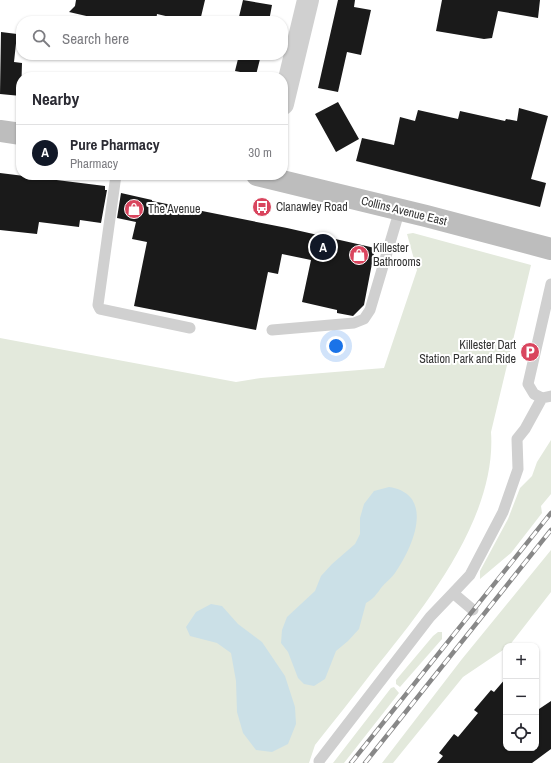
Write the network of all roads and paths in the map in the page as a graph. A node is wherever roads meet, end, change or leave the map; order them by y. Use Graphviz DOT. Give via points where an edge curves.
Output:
graph roads {
  1 [pos="308,0"];
  2 [pos="288,83"];
  3 [pos="0,131"];
  4 [pos="16,133"];
  5 [pos="115,180"];
  6 [pos="280,180"];
  7 [pos="400,209"];
  8 [pos="551,249"];
  9 [pos="551,284"];
  10 [pos="190,328"];
  11 [pos="272,330"];
  12 [pos="546,397"];
  13 [pos="453,594"];
  14 [pos="473,610"];
  15 [pos="319,761"];
  1 -- 2 [label="street"];
  3 -- 4 [label="main road"];
  5 -- 10 [label="lane" via="98,305 100,309"];
  6 -- 7 [label="main road, Collins Avenue East"];
  7 -- 8 [label="main road, Collins Avenue East"];
  7 -- 11 [label="lane" via="370,310 364,319 354,323"];
  9 -- 12 [label="lane" via="528,384 534,394"];
  12 -- 13 [label="lane" via="517,439 518,469 503,512 470,575"];
  13 -- 14 [label="lane"];
  13 -- 15 [label="lane" via="430,617"];
}
